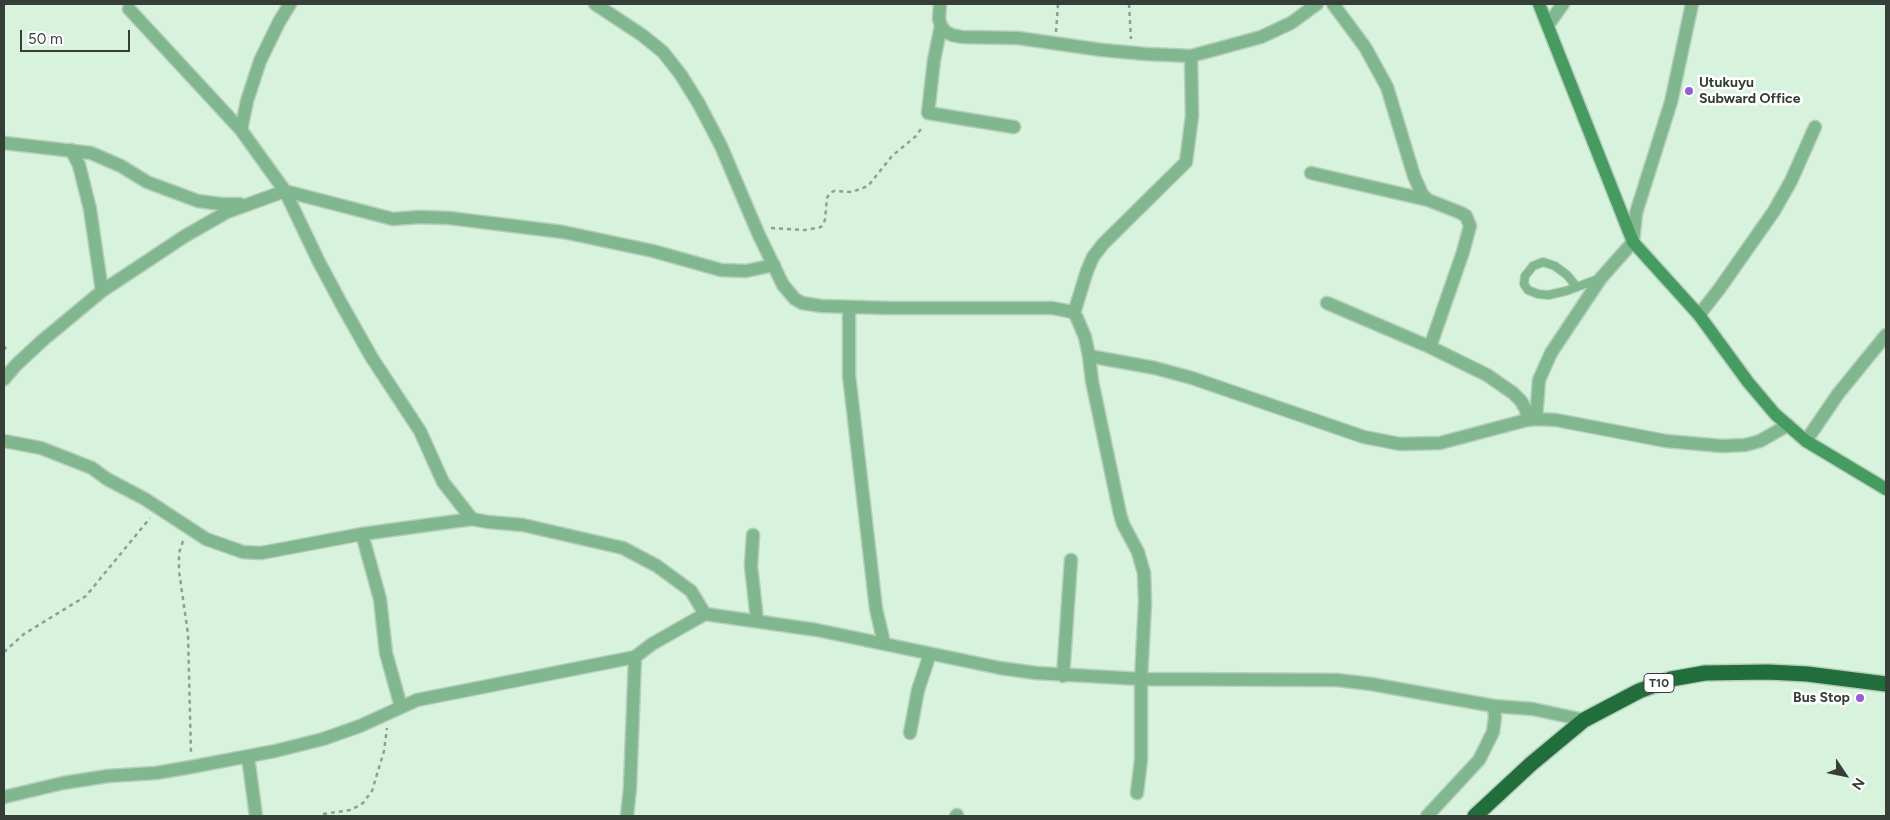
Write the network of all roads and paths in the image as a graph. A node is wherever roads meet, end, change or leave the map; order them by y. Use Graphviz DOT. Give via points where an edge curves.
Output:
graph roads {
  1 [pos="290,4"];
  2 [pos="595,4"];
  3 [pos="940,4"];
  4 [pos="1058,4"];
  5 [pos="1129,4"];
  6 [pos="1317,4"];
  7 [pos="1333,4"];
  8 [pos="1539,4"];
  9 [pos="1563,4"];
  10 [pos="1692,4"];
  11 [pos="129,9"];
  12 [pos="1548,25"];
  13 [pos="941,26"];
  14 [pos="1055,43"];
  15 [pos="1133,53"];
  16 [pos="1191,56"];
  17 [pos="928,112"];
  18 [pos="1014,127"];
  19 [pos="1815,127"];
  20 [pos="241,130"];
  21 [pos="4,143"];
  22 [pos="72,150"];
  23 [pos="1311,173"];
  24 [pos="285,190"];
  25 [pos="1428,200"];
  26 [pos="249,204"];
  27 [pos="758,233"];
  28 [pos="1633,242"];
  29 [pos="774,265"];
  30 [pos="1601,278"];
  31 [pos="1576,286"];
  32 [pos="102,291"];
  33 [pos="1327,303"];
  34 [pos="849,307"];
  35 [pos="1074,313"];
  36 [pos="1699,315"];
  37 [pos="1886,335"];
  38 [pos="1430,347"];
  39 [pos="1089,356"];
  40 [pos="4,379"];
  41 [pos="1531,420"];
  42 [pos="1788,426"];
  43 [pos="4,440"];
  44 [pos="1806,440"];
  45 [pos="1886,489"];
  46 [pos="158,508"];
  47 [pos="472,519"];
  48 [pos="187,527"];
  49 [pos="362,534"];
  50 [pos="753,535"];
  51 [pos="1071,560"];
  52 [pos="705,614"];
  53 [pos="757,620"];
  54 [pos="884,643"];
  55 [pos="4,652"];
  56 [pos="930,654"];
  57 [pos="635,657"];
  58 [pos="1063,676"];
  59 [pos="1141,679"];
  60 [pos="1886,684"];
  61 [pos="1494,706"];
  62 [pos="395,709"];
  63 [pos="1584,720"];
  64 [pos="910,733"];
  65 [pos="248,756"];
  66 [pos="191,767"];
  67 [pos="1137,793"];
  68 [pos="4,797"];
  69 [pos="323,814"];
  70 [pos="256,816"];
  71 [pos="626,816"];
  72 [pos="1427,816"];
  73 [pos="1475,816"];
  1 -- 20 [label="street" via="260,61"];
  2 -- 27 [label="street" via="663,52 681,75 721,146"];
  3 -- 13 [label="street"];
  4 -- 14 [label="path"];
  5 -- 15 [label="path"];
  6 -- 16 [label="street" via="1291,22 1260,36"];
  7 -- 25 [label="street" via="1366,47 1383,79 1414,176"];
  8 -- 12 [label="street"];
  9 -- 12 [label="street"];
  10 -- 28 [label="street" via="1671,102 1636,213"];
  11 -- 20 [label="street"];
  12 -- 28 [label="street"];
  13 -- 14 [label="street" via="946,32 962,37 1018,38"];
  13 -- 17 [label="street"];
  14 -- 15 [label="street"];
  15 -- 16 [label="street"];
  16 -- 35 [label="street" via="1192,116 1186,162 1102,244 1087,271"];
  17 -- 18 [label="street"];
  17 -- 27 [label="path" via="920,132 892,156 868,186 852,192 830,193 821,227 805,230 772,227"];
  19 -- 36 [label="street" via="1774,211"];
  20 -- 24 [label="street"];
  21 -- 22 [label="street"];
  22 -- 26 [label="street" via="91,153 147,182 198,201"];
  22 -- 32 [label="street" via="90,209"];
  23 -- 25 [label="street"];
  24 -- 26 [label="street"];
  24 -- 29 [label="street" via="393,220 449,218 570,234 722,270 746,271"];
  24 -- 47 [label="street" via="337,296 372,358 420,431 443,482"];
  25 -- 38 [label="street" via="1466,216 1470,226"];
  26 -- 32 [label="street" via="227,212 185,236"];
  27 -- 29 [label="street"];
  28 -- 30 [label="street"];
  28 -- 36 [label="street"];
  29 -- 34 [label="street" via="783,285 794,298 822,306"];
  30 -- 31 [label="lane"];
  30 -- 41 [label="street" via="1543,368"];
  31 -- 31 [label="lane" via="1548,295 1528,290 1524,284 1525,276 1533,266 1543,262 1555,266"];
  32 -- 40 [label="street" via="43,340"];
  33 -- 38 [label="street"];
  34 -- 35 [label="street" via="1035,308 1063,309"];
  34 -- 54 [label="street" via="849,375 876,609"];
  35 -- 39 [label="street"];
  36 -- 42 [label="street" via="1764,402"];
  37 -- 44 [label="street"];
  38 -- 41 [label="street" via="1470,366 1514,393"];
  39 -- 41 [label="street" via="1192,378 1383,442 1440,443"];
  39 -- 59 [label="street" via="1120,514 1144,573"];
  41 -- 42 [label="street" via="1556,420 1666,441 1722,446 1760,441"];
  42 -- 44 [label="street"];
  43 -- 46 [label="street" via="41,448 92,468"];
  44 -- 45 [label="street"];
  46 -- 48 [label="street"];
  46 -- 55 [label="path" via="86,596 24,634"];
  47 -- 49 [label="street"];
  47 -- 52 [label="street" via="523,525 624,548 657,566 691,591"];
  48 -- 49 [label="street" via="219,545 261,553"];
  48 -- 66 [label="path" via="179,554 179,571 188,634"];
  49 -- 62 [label="street" via="380,599"];
  50 -- 53 [label="street" via="751,566"];
  51 -- 58 [label="street"];
  52 -- 53 [label="street"];
  52 -- 57 [label="street"];
  53 -- 54 [label="street"];
  54 -- 56 [label="street"];
  56 -- 58 [label="street"];
  56 -- 64 [label="street" via="918,690"];
  57 -- 62 [label="street" via="417,700"];
  57 -- 71 [label="street"];
  58 -- 59 [label="street"];
  59 -- 61 [label="street" via="1337,680"];
  59 -- 67 [label="street" via="1141,760"];
  60 -- 63 [label="highway, T10" via="1807,674 1705,673 1671,679 1639,691"];
  61 -- 63 [label="street" via="1533,709"];
  61 -- 72 [label="street" via="1493,732 1480,760"];
  62 -- 65 [label="street" via="323,739"];
  62 -- 69 [label="path" via="372,791 363,803 351,810"];
  63 -- 73 [label="highway, T10"];
  65 -- 66 [label="street"];
  65 -- 70 [label="street"];
  66 -- 68 [label="street" via="63,783"];
}
